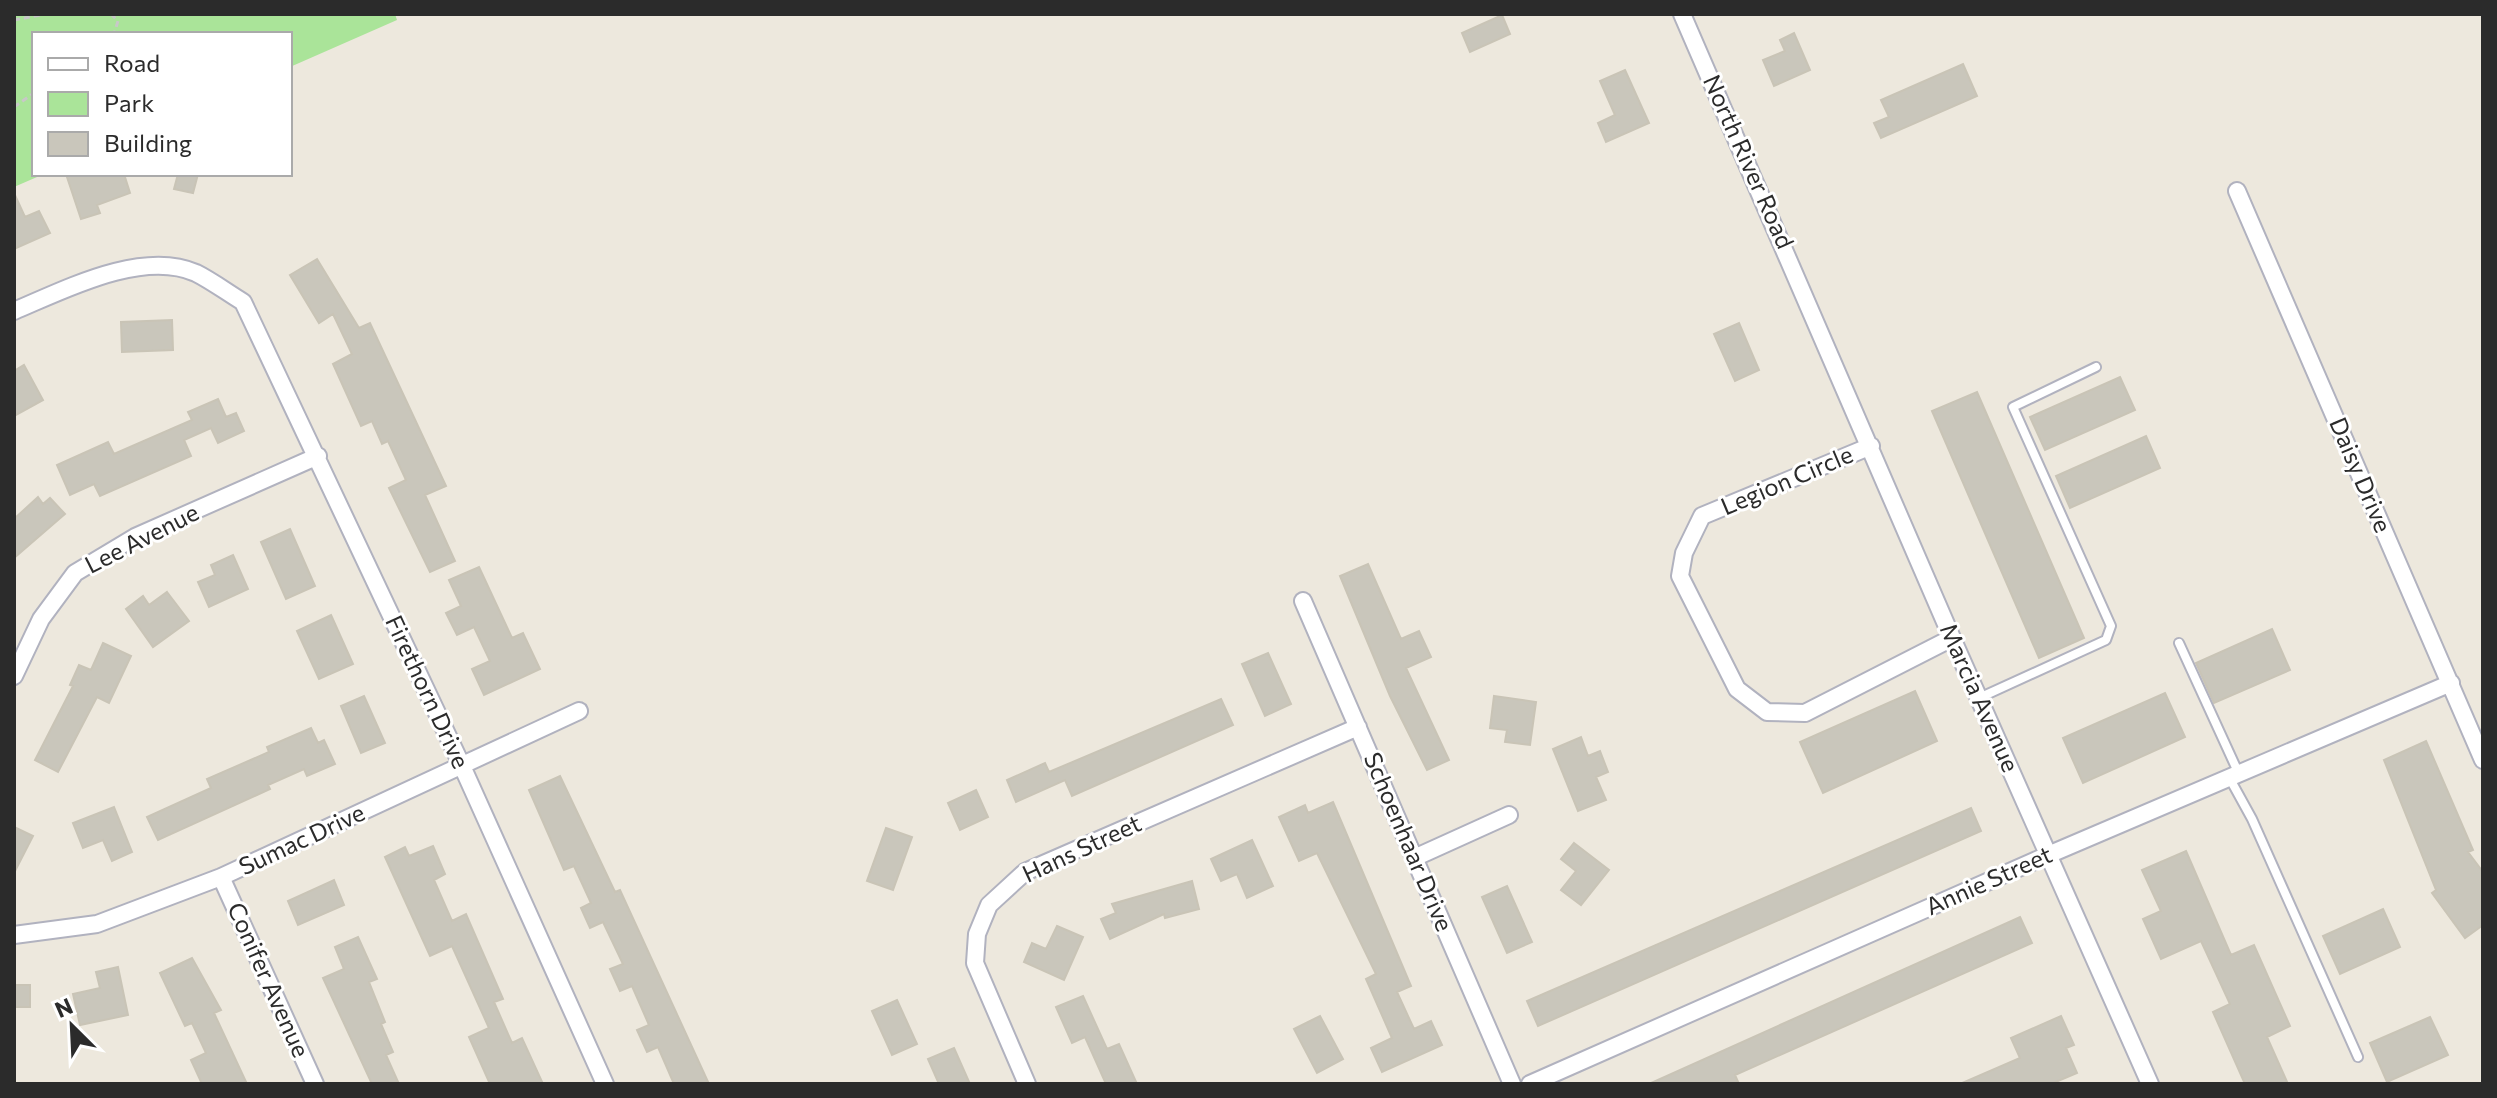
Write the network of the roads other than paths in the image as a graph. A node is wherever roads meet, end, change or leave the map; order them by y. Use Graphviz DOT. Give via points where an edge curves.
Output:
graph roads {
  1 [pos="1682,14"];
  2 [pos="2237,191"];
  3 [pos="1813,310"];
  4 [pos="14,311"];
  5 [pos="2096,367"];
  6 [pos="1871,446"];
  7 [pos="318,456"];
  8 [pos="1303,601"];
  9 [pos="1952,638"];
  10 [pos="2179,643"];
  11 [pos="14,676"];
  12 [pos="2451,683"];
  13 [pos="1979,698"];
  14 [pos="579,711"];
  15 [pos="1358,727"];
  16 [pos="2483,760"];
  17 [pos="462,766"];
  18 [pos="2234,777"];
  19 [pos="1509,815"];
  20 [pos="2048,855"];
  21 [pos="1414,858"];
  22 [pos="221,877"];
  23 [pos="14,935"];
  24 [pos="2358,1057"];
  25 [pos="315,1084"];
  26 [pos="605,1084"];
  27 [pos="1027,1084"];
  28 [pos="1512,1084"];
  29 [pos="1530,1084"];
  30 [pos="2150,1084"];
  1 -- 3 [label="street, North River Road"];
  2 -- 12 [label="street, Daisy Drive"];
  3 -- 6 [label="street, Marcia Avenue"];
  4 -- 7 [label="street, Firethorn Drive" via="98,275 148,266 194,272 243,302"];
  5 -- 13 [label="lane" via="2013,407 2111,626 2106,640"];
  6 -- 9 [label="street, Marcia Avenue"];
  6 -- 9 [label="street, Legion Circle" via="1702,516 1684,553 1680,576 1737,689 1767,712 1805,713"];
  7 -- 11 [label="street, Lee Avenue" via="135,537 75,573 41,619"];
  7 -- 17 [label="street, Firethorn Drive"];
  8 -- 15 [label="street, Schoenhaar Drive"];
  9 -- 13 [label="street, Marcia Avenue"];
  10 -- 18 [label="lane"];
  12 -- 16 [label="street, Daisy Drive"];
  12 -- 18 [label="street, Annie Street"];
  13 -- 20 [label="street, Marcia Avenue"];
  14 -- 17 [label="street, Sumac Drive"];
  15 -- 21 [label="street, Schoenhaar Drive"];
  15 -- 27 [label="street, Hans Street" via="1025,872 989,905 977,934 975,963"];
  17 -- 22 [label="street, Sumac Drive"];
  17 -- 26 [label="street, Firethorn Drive"];
  18 -- 20 [label="street, Annie Street"];
  18 -- 24 [label="lane"];
  19 -- 21 [label="street"];
  20 -- 29 [label="street, Annie Street"];
  20 -- 30 [label="street, Marcia Avenue"];
  21 -- 28 [label="street, Schoenhaar Drive"];
  22 -- 23 [label="street, Sumac Drive" via="97,924"];
  22 -- 25 [label="street, Conifer Avenue"];
}
